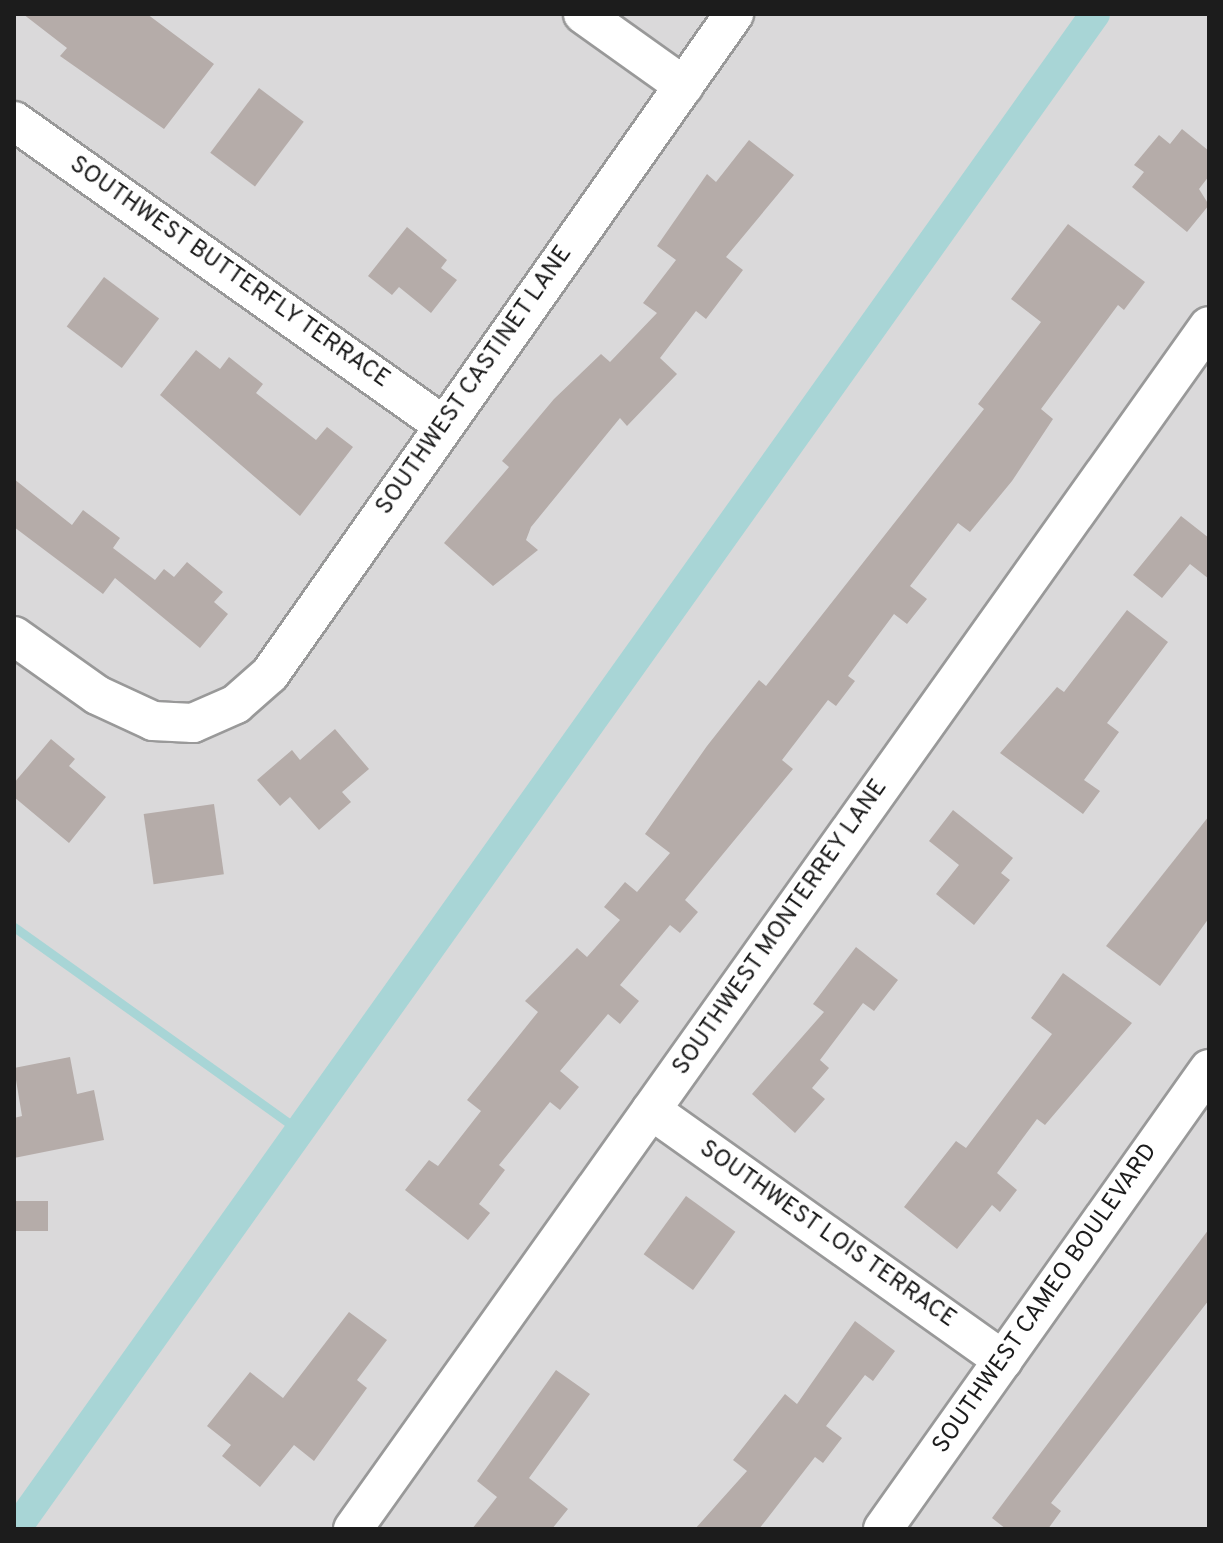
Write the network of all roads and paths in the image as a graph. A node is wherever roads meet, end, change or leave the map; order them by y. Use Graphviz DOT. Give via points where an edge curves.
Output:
graph roads {
  1 [pos="583,14"];
  2 [pos="734,14"];
  3 [pos="684,86"];
  4 [pos="14,121"];
  5 [pos="1209,326"];
  6 [pos="443,425"];
  7 [pos="14,636"];
  8 [pos="1209,1069"];
  9 [pos="651,1110"];
  10 [pos="1003,1360"];
  11 [pos="353,1529"];
  12 [pos="883,1529"];
  1 -- 3 [label="street"];
  2 -- 3 [label="street, SOUTHWEST CASTINET LANE"];
  3 -- 6 [label="street, SOUTHWEST CASTINET LANE"];
  4 -- 6 [label="street, SOUTHWEST BUTTERFLY TERRACE"];
  5 -- 9 [label="street, SOUTHWEST MONTERREY LANE"];
  6 -- 7 [label="street, SOUTHWEST CASTINET LANE" via="270,674 236,704 193,723 153,721 97,695"];
  8 -- 10 [label="street, SOUTHWEST CAMEO BOULEVARD"];
  9 -- 10 [label="street, SOUTHWEST LOIS TERRACE"];
  9 -- 11 [label="street, SOUTHWEST MONTERREY LANE"];
  10 -- 12 [label="street, SOUTHWEST CAMEO BOULEVARD"];
}
